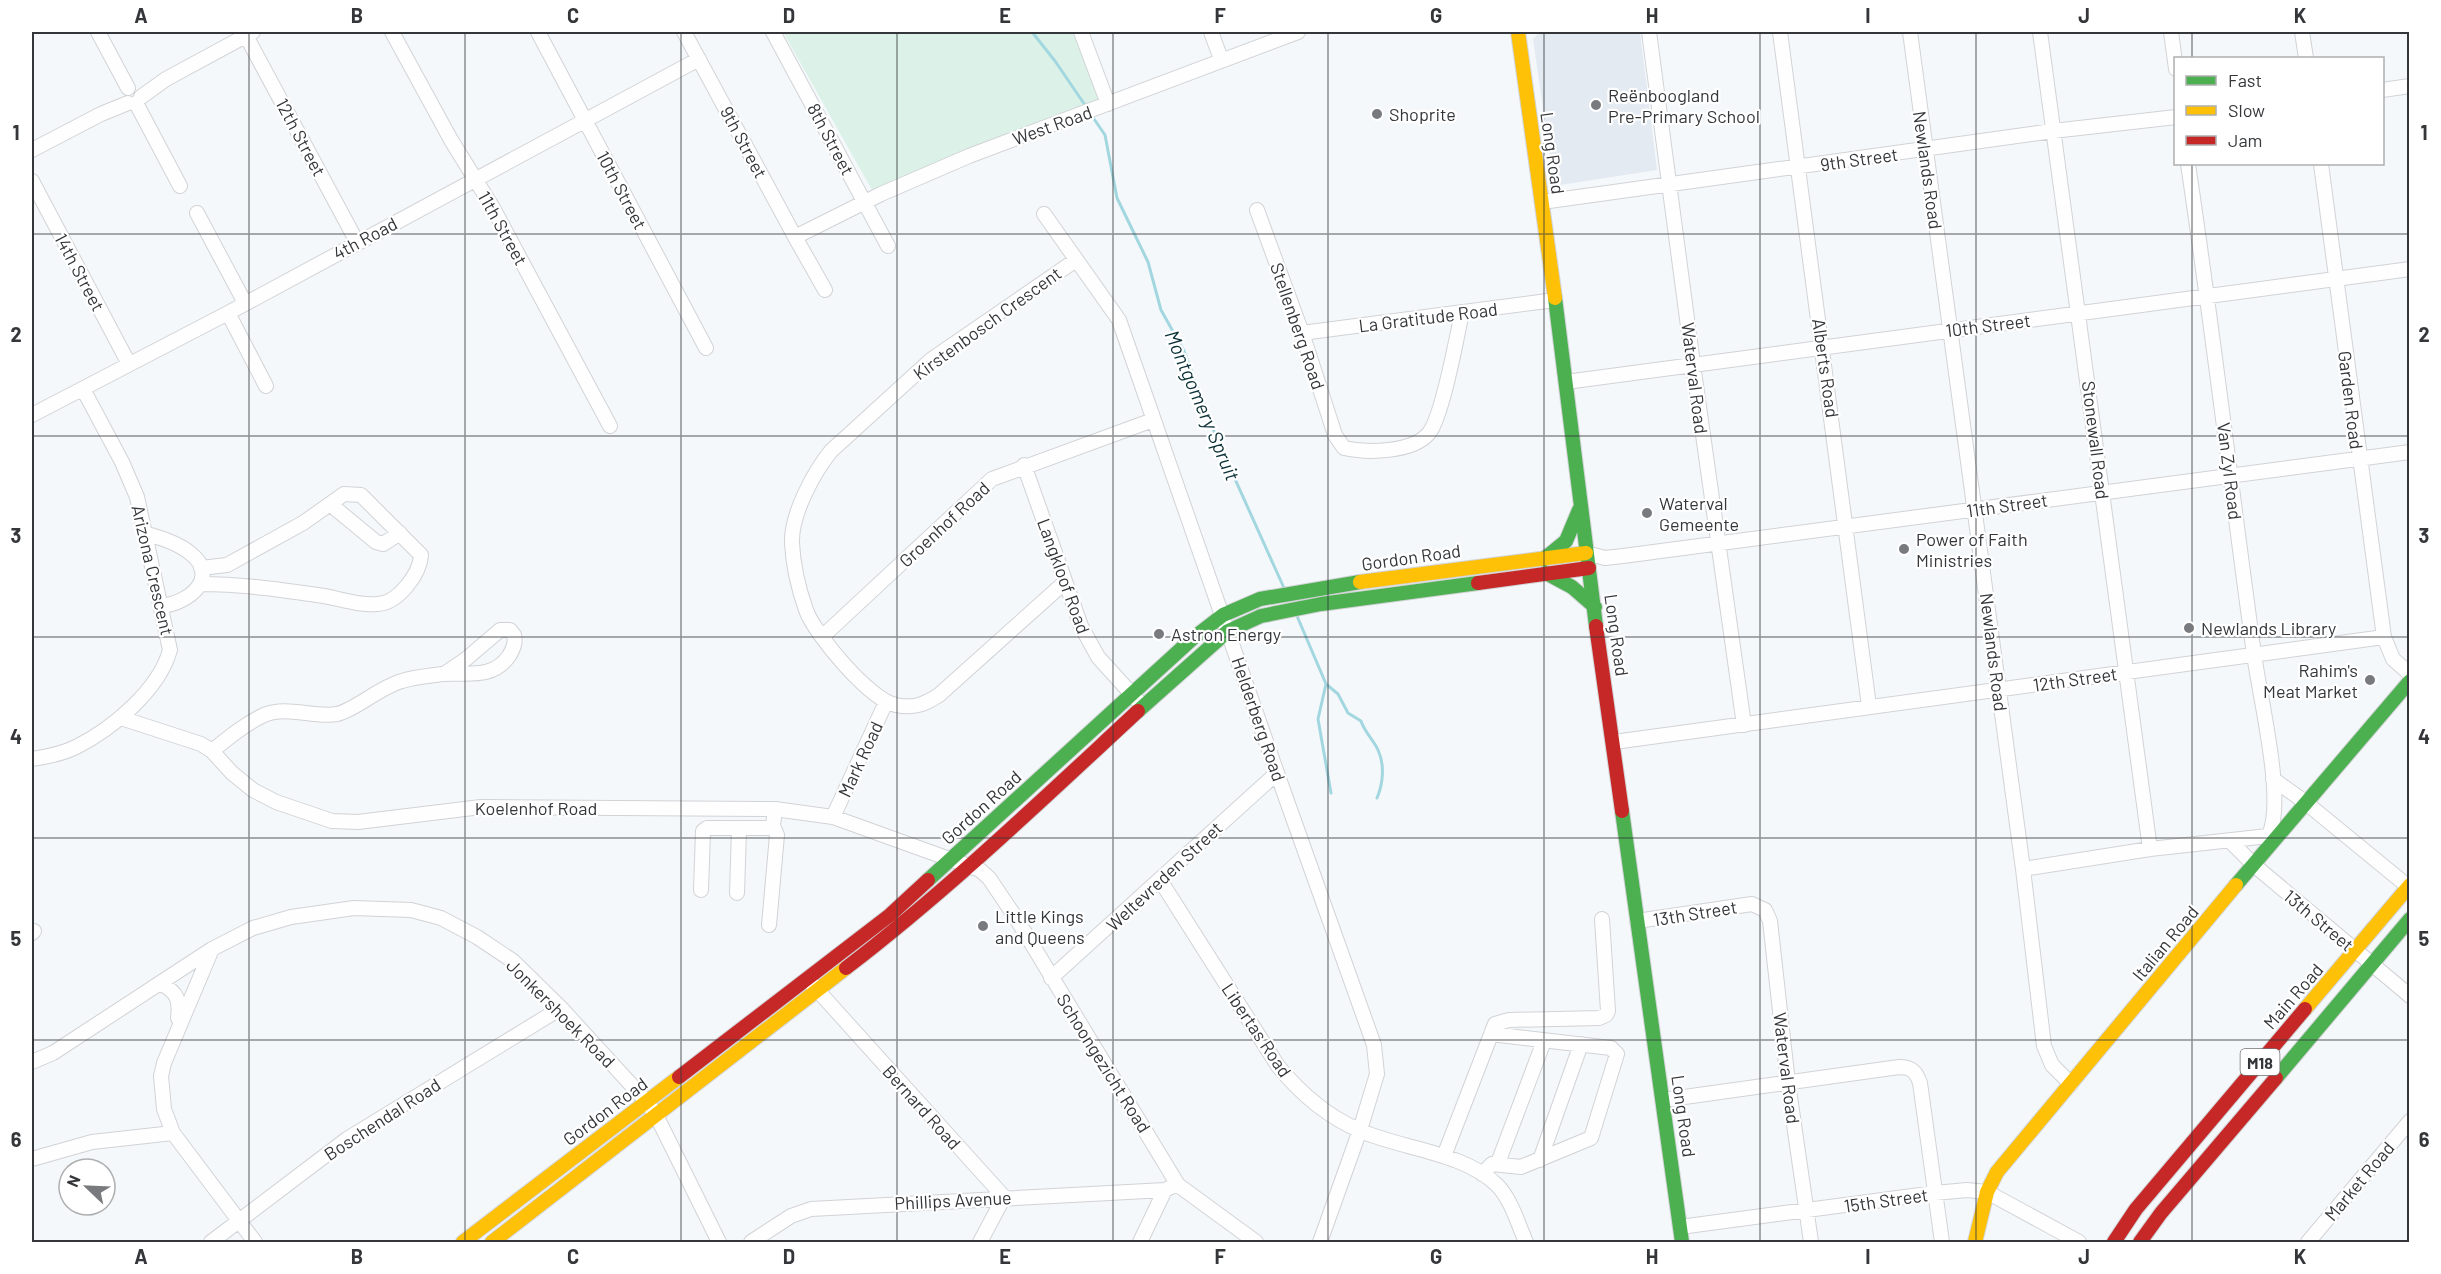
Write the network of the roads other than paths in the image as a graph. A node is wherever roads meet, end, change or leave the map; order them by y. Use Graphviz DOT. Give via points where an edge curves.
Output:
graph roads {
  1 [pos="98,32"];
  2 [pos="392,32"];
  3 [pos="538,32"];
  4 [pos="684,32"];
  5 [pos="773,32"];
  6 [pos="1081,32"];
  7 [pos="1211,32"];
  8 [pos="1298,32"];
  9 [pos="1518,32"];
  10 [pos="1649,32"];
  11 [pos="1780,32"];
  12 [pos="1910,32"];
  13 [pos="2040,32"];
  14 [pos="2171,32"];
  15 [pos="2302,32"];
  16 [pos="248,33"];
  17 [pos="2306,57"];
  18 [pos="699,58"];
  19 [pos="1221,59"];
  20 [pos="2174,60"];
  21 [pos="2409,86"];
  22 [pos="2384,90"];
  23 [pos="132,95"];
  24 [pos="1096,108"];
  25 [pos="2174,117"];
  26 [pos="584,119"];
  27 [pos="2053,131"];
  28 [pos="32,150"];
  29 [pos="1926,150"];
  30 [pos="2188,165"];
  31 [pos="2321,165"];
  32 [pos="1799,167"];
  33 [pos="475,179"];
  34 [pos="32,181"];
  35 [pos="1671,184"];
  36 [pos="180,186"];
  37 [pos="865,202"];
  38 [pos="1542,202"];
  39 [pos="1257,210"];
  40 [pos="197,213"];
  41 [pos="1044,214"];
  42 [pos="795,237"];
  43 [pos="357,242"];
  44 [pos="888,246"];
  45 [pos="1076,260"];
  46 [pos="2409,269"];
  47 [pos="2335,279"];
  48 [pos="825,290"];
  49 [pos="2208,295"];
  50 [pos="1555,300"];
  51 [pos="245,303"];
  52 [pos="228,312"];
  53 [pos="1462,312"];
  54 [pos="2080,314"];
  55 [pos="1950,330"];
  56 [pos="1302,333"];
  57 [pos="1823,347"];
  58 [pos="706,348"];
  59 [pos="129,364"];
  60 [pos="1693,364"];
  61 [pos="1566,382"];
  62 [pos="266,386"];
  63 [pos="83,389"];
  64 [pos="32,415"];
  65 [pos="1153,420"];
  66 [pos="610,426"];
  67 [pos="2409,452"];
  68 [pos="2358,458"];
  69 [pos="1024,465"];
  70 [pos="2230,475"];
  71 [pos="2102,492"];
  72 [pos="1581,503"];
  73 [pos="330,504"];
  74 [pos="1976,509"];
  75 [pos="1847,527"];
  76 [pos="400,533"];
  77 [pos="147,534"];
  78 [pos="1717,543"];
  79 [pos="1586,553"];
  80 [pos="1605,558"];
  81 [pos="1544,566"];
  82 [pos="201,568"];
  83 [pos="1588,568"];
  84 [pos="1065,582"];
  85 [pos="200,584"];
  86 [pos="162,606"];
  87 [pos="1595,607"];
  88 [pos="1223,615"];
  89 [pos="1228,631"];
  90 [pos="822,637"];
  91 [pos="2384,637"];
  92 [pos="2254,655"];
  93 [pos="2127,672"];
  94 [pos="444,674"];
  95 [pos="2409,674"];
  96 [pos="2409,681"];
  97 [pos="1998,689"];
  98 [pos="1132,694"];
  99 [pos="886,702"];
  100 [pos="1869,705"];
  101 [pos="1143,706"];
  102 [pos="121,718"];
  103 [pos="1744,724"];
  104 [pos="1614,742"];
  105 [pos="212,751"];
  106 [pos="32,759"];
  107 [pos="1276,773"];
  108 [pos="2273,779"];
  109 [pos="2305,802"];
  110 [pos="775,809"];
  111 [pos="833,817"];
  112 [pos="773,826"];
  113 [pos="739,829"];
  114 [pos="2274,835"];
  115 [pos="2230,841"];
  116 [pos="2151,849"];
  117 [pos="951,860"];
  118 [pos="2254,865"];
  119 [pos="971,866"];
  120 [pos="2023,869"];
  121 [pos="1160,880"];
  122 [pos="2409,886"];
  123 [pos="701,890"];
  124 [pos="737,893"];
  125 [pos="1752,904"];
  126 [pos="1602,919"];
  127 [pos="2409,920"];
  128 [pos="1637,921"];
  129 [pos="769,924"];
  130 [pos="212,949"];
  131 [pos="2355,951"];
  132 [pos="2372,965"];
  133 [pos="807,978"];
  134 [pos="1051,978"];
  135 [pos="161,984"];
  136 [pos="818,992"];
  137 [pos="2409,996"];
  138 [pos="561,1008"];
  139 [pos="177,1029"];
  140 [pos="1491,1034"];
  141 [pos="1544,1041"];
  142 [pos="1581,1044"];
  143 [pos="32,1062"];
  144 [pos="1788,1083"];
  145 [pos="2071,1084"];
  146 [pos="1664,1100"];
  147 [pos="647,1102"];
  148 [pos="657,1117"];
  149 [pos="2409,1120"];
  150 [pos="1360,1130"];
  151 [pos="173,1133"];
  152 [pos="1444,1156"];
  153 [pos="32,1160"];
  154 [pos="1540,1160"];
  155 [pos="1497,1163"];
  156 [pos="1482,1174"];
  157 [pos="1172,1187"];
  158 [pos="1987,1192"];
  159 [pos="1935,1193"];
  160 [pos="1004,1197"];
  161 [pos="1806,1211"];
  162 [pos="239,1222"];
  163 [pos="1680,1227"];
  164 [pos="211,1242"];
  165 [pos="255,1242"];
  166 [pos="463,1242"];
  167 [pos="492,1242"];
  168 [pos="719,1242"];
  169 [pos="751,1242"];
  170 [pos="980,1242"];
  171 [pos="1140,1242"];
  172 [pos="1256,1242"];
  173 [pos="1320,1242"];
  174 [pos="1526,1242"];
  175 [pos="1682,1242"];
  176 [pos="1811,1242"];
  177 [pos="1942,1242"];
  178 [pos="1975,1242"];
  179 [pos="2079,1242"];
  180 [pos="2114,1242"];
  181 [pos="2140,1242"];
  182 [pos="2308,1242"];
  1 -- 23 [label="street"];
  2 -- 33 [label="street, 11th Street"];
  3 -- 26 [label="street, 10th Street"];
  4 -- 18 [label="street, 9th Street"];
  5 -- 37 [label="street, 8th Street"];
  6 -- 24 [label="street"];
  7 -- 19 [label="street"];
  8 -- 19 [label="street, West Road"];
  9 -- 38 [label="street, Long Road"];
  10 -- 35 [label="street, Waterval Road"];
  11 -- 32 [label="street, Alberts Road"];
  12 -- 29 [label="street, Newlands Road"];
  13 -- 27 [label="street, Stonewall Road"];
  14 -- 20 [label="street"];
  15 -- 17 [label="street"];
  16 -- 23 [label="street"];
  16 -- 43 [label="street, 12th Street"];
  18 -- 26 [label="street, 4th Road"];
  18 -- 42 [label="street, 9th Street"];
  19 -- 24 [label="street, West Road"];
  21 -- 22 [label="street"];
  23 -- 28 [label="street"];
  23 -- 36 [label="street"];
  24 -- 37 [label="street, West Road" via="969,156"];
  25 -- 27 [label="street, 9th Street"];
  26 -- 33 [label="street, 4th Road"];
  26 -- 58 [label="street, 10th Street"];
  27 -- 29 [label="street, 9th Street"];
  27 -- 54 [label="street, Stonewall Road"];
  29 -- 32 [label="street, 9th Street"];
  29 -- 55 [label="street, Newlands Road"];
  30 -- 49 [label="street, Van Zyl Road"];
  31 -- 47 [label="street, Garden Road"];
  32 -- 35 [label="street, 9th Street"];
  32 -- 57 [label="street, Alberts Road"];
  33 -- 43 [label="street, 4th Road"];
  33 -- 66 [label="street, 11th Street"];
  34 -- 59 [label="street, 14th Street"];
  35 -- 38 [label="street, 9th Street"];
  35 -- 60 [label="street, Waterval Road"];
  37 -- 42 [label="street, West Road"];
  37 -- 44 [label="street, 8th Street"];
  38 -- 50 [label="street, Long Road"];
  39 -- 56 [label="street, Stellenberg Road"];
  40 -- 51 [label="street"];
  41 -- 45 [label="street, Helderberg Road"];
  42 -- 48 [label="street, 9th Street"];
  43 -- 51 [label="street, 4th Road"];
  45 -- 65 [label="street, Helderberg Road" via="1119,320"];
  45 -- 90 [label="street, Kirstenbosch Crescent" via="932,359 818,467 794,524 792,541 806,610"];
  46 -- 47 [label="street, 10th Street"];
  47 -- 49 [label="street, 10th Street"];
  47 -- 68 [label="street, Garden Road"];
  49 -- 54 [label="street, 10th Street"];
  49 -- 70 [label="street, Van Zyl Road"];
  50 -- 53 [label="street, La Gratitude Road"];
  50 -- 61 [label="street, Long Road"];
  51 -- 52 [label="street, 4th Road"];
  52 -- 59 [label="street, 4th Road"];
  52 -- 62 [label="street"];
  53 -- 56 [label="street, La Gratitude Road"];
  53 -- 56 [label="street, Stellenberg Road" via="1429,434 1408,445 1373,452 1344,448 1338,443"];
  54 -- 55 [label="street, 10th Street"];
  54 -- 71 [label="street, Stonewall Road"];
  55 -- 57 [label="street, 10th Street"];
  55 -- 74 [label="street, Newlands Road"];
  57 -- 60 [label="street, 10th Street"];
  57 -- 75 [label="street, Alberts Road"];
  59 -- 63 [label="street, 4th Road"];
  60 -- 61 [label="street, 10th Street"];
  60 -- 78 [label="street, Waterval Road"];
  61 -- 72 [label="street, Long Road"];
  63 -- 64 [label="street, 4th Road"];
  63 -- 77 [label="street, Arizona Crescent" via="130,479"];
  65 -- 69 [label="street, Groenhof Road"];
  65 -- 88 [label="street, Helderberg Road"];
  67 -- 68 [label="street, 11th Street"];
  68 -- 70 [label="street, 11th Street"];
  68 -- 91 [label="street, Garden Road"];
  69 -- 84 [label="street, Langkloof Road"];
  69 -- 90 [label="street, Groenhof Road" via="992,479"];
  70 -- 71 [label="street, 11th Street"];
  70 -- 92 [label="street, Van Zyl Road"];
  71 -- 74 [label="street, 11th Street"];
  71 -- 93 [label="street, Stonewall Road"];
  72 -- 79 [label="street, Long Road"];
  72 -- 81 [label="street" via="1566,542"];
  73 -- 76 [label="street" via="376,542 383,544"];
  73 -- 76 [label="street" via="344,494 361,495"];
  73 -- 82 [label="street" via="227,565"];
  74 -- 75 [label="street, 11th Street"];
  74 -- 97 [label="street, Newlands Road"];
  75 -- 78 [label="street, 11th Street"];
  75 -- 100 [label="street, Alberts Road"];
  76 -- 85 [label="street" via="421,555 420,565 402,591 380,604 233,584"];
  77 -- 82 [label="street" via="180,546 198,560"];
  77 -- 86 [label="street, Arizona Crescent"];
  78 -- 80 [label="street, 11th Street"];
  78 -- 103 [label="street, Waterval Road"];
  79 -- 80 [label="street, 11th Street"];
  79 -- 81 [label="street, Gordon Road"];
  79 -- 83 [label="street, Long Road"];
  80 -- 83 [label="street, 11th Street"];
  81 -- 83 [label="street, Gordon Road"];
  81 -- 87 [label="street"];
  81 -- 88 [label="street, Gordon Road" via="1446,570 1286,593 1242,605"];
  81 -- 89 [label="street, Gordon Road" via="1255,618"];
  82 -- 85 [label="street"];
  83 -- 87 [label="street, Long Road"];
  84 -- 98 [label="street, Langkloof Road" via="1090,644"];
  84 -- 99 [label="street" via="939,695 918,706"];
  85 -- 86 [label="street" via="182,602"];
  86 -- 102 [label="street, Arizona Crescent" via="171,650 161,672"];
  87 -- 104 [label="street, Long Road"];
  88 -- 89 [label="street, Helderberg Road"];
  88 -- 98 [label="street, Gordon Road"];
  89 -- 101 [label="street, Gordon Road"];
  89 -- 107 [label="street, Helderberg Road"];
  90 -- 99 [label="street, Kirstenbosch Crescent" via="863,683"];
  91 -- 92 [label="street, 12th Street"];
  91 -- 95 [label="street" via="2393,659"];
  92 -- 93 [label="street, 12th Street"];
  92 -- 108 [label="street, Van Zyl Road"];
  93 -- 97 [label="street, 12th Street"];
  93 -- 116 [label="street, Stonewall Road"];
  94 -- 94 [label="street" via="500,630 510,630 514,635 512,651 500,666 477,675"];
  94 -- 105 [label="street" via="392,684 339,713 265,715"];
  96 -- 109 [label="street, Italian Road"];
  97 -- 100 [label="street, 12th Street"];
  97 -- 120 [label="street, Newlands Road"];
  98 -- 101 [label="street, Langkloof Road"];
  98 -- 117 [label="street, Gordon Road"];
  99 -- 111 [label="street, Mark Road"];
  100 -- 103 [label="street, 12th Street"];
  101 -- 119 [label="street, Gordon Road"];
  102 -- 105 [label="street, Koelenhof Road"];
  102 -- 106 [label="street, Arizona Crescent" via="75,747"];
  103 -- 104 [label="street, 12th Street"];
  104 -- 128 [label="street, Long Road"];
  105 -- 110 [label="street, Koelenhof Road" via="253,790 332,821 358,822 481,807"];
  107 -- 121 [label="street, Weltevreden Street"];
  107 -- 150 [label="street, Helderberg Road" via="1374,1045 1377,1074"];
  108 -- 109 [label="street"];
  108 -- 114 [label="street, Van Zyl Road"];
  109 -- 114 [label="street, Italian Road"];
  109 -- 122 [label="street"];
  110 -- 111 [label="street, Koelenhof Road"];
  110 -- 112 [label="street"];
  111 -- 117 [label="street, Koelenhof Road"];
  112 -- 113 [label="street"];
  112 -- 129 [label="street" via="777,835"];
  113 -- 123 [label="street" via="703,831"];
  113 -- 124 [label="street"];
  114 -- 115 [label="street"];
  114 -- 118 [label="street, Italian Road"];
  115 -- 116 [label="street"];
  115 -- 118 [label="street, 13th Street"];
  116 -- 120 [label="street"];
  117 -- 119 [label="street, Koelenhof Road"];
  117 -- 133 [label="street, Gordon Road" via="890,915"];
  118 -- 131 [label="street, 13th Street"];
  118 -- 145 [label="street, Italian Road"];
  119 -- 134 [label="street, Schoongezicht Road" via="988,878"];
  119 -- 136 [label="street, Gordon Road"];
  120 -- 145 [label="street, Newlands Road" via="2044,1046 2052,1065"];
  121 -- 134 [label="street, Weltevreden Street"];
  121 -- 150 [label="street, Libertas Road" via="1278,1066 1312,1101"];
  122 -- 131 [label="street, Main Road / M18"];
  125 -- 128 [label="street, 13th Street"];
  125 -- 144 [label="street, Waterval Road" via="1766,910 1770,921"];
  126 -- 140 [label="street" via="1606,1015 1499,1021"];
  127 -- 132 [label="street, M18"];
  128 -- 146 [label="street, Long Road"];
  130 -- 135 [label="street, Jonkershoek Road"];
  130 -- 138 [label="street, Jonkershoek Road" via="253,928 291,917 354,908 411,910 441,918 477,937 513,961"];
  130 -- 139 [label="street"];
  131 -- 132 [label="street, 13th Street"];
  131 -- 180 [label="street, Main Road / M18" via="2136,1209"];
  132 -- 137 [label="street, 13th Street"];
  132 -- 181 [label="street, M18"];
  133 -- 136 [label="street, Bernard Road"];
  133 -- 147 [label="street, Gordon Road"];
  134 -- 157 [label="street, Schoongezicht Road"];
  135 -- 139 [label="street" via="172,990 180,1002"];
  135 -- 143 [label="street, Jonkershoek Road" via="53,1053"];
  136 -- 148 [label="street, Gordon Road"];
  136 -- 160 [label="street, Bernard Road"];
  138 -- 147 [label="street, Jonkershoek Road"];
  138 -- 162 [label="street, Boschendal Road" via="347,1138"];
  139 -- 151 [label="street" via="161,1076 164,1108"];
  140 -- 141 [label="street"];
  140 -- 152 [label="street"];
  141 -- 142 [label="street"];
  141 -- 155 [label="street"];
  142 -- 154 [label="street"];
  142 -- 154 [label="street" via="1611,1048 1617,1054 1592,1136"];
  144 -- 146 [label="street"];
  144 -- 159 [label="street" via="1905,1067 1914,1071 1920,1083"];
  144 -- 161 [label="street, Waterval Road"];
  145 -- 158 [label="street, Italian Road" via="1997,1172"];
  146 -- 163 [label="street, Long Road"];
  147 -- 148 [label="street, Jonkershoek Road"];
  147 -- 166 [label="street, Gordon Road"];
  148 -- 167 [label="street, Gordon Road"];
  148 -- 168 [label="street, Jonkershoek Road"];
  149 -- 182 [label="street, Market Road"];
  150 -- 152 [label="street, Libertas Road"];
  150 -- 173 [label="street, Helderberg Road"];
  151 -- 153 [label="street" via="92,1142"];
  151 -- 162 [label="street"];
  152 -- 156 [label="street, Libertas Road"];
  154 -- 155 [label="street" via="1521,1167"];
  155 -- 156 [label="street"];
  156 -- 174 [label="street, Libertas Road" via="1498,1186"];
  157 -- 160 [label="street, Phillips Avenue"];
  157 -- 171 [label="street"];
  157 -- 172 [label="street, Schoongezicht Road"];
  158 -- 159 [label="street, 15th Street"];
  158 -- 178 [label="street, Italian Road"];
  158 -- 179 [label="street, 15th Street"];
  159 -- 161 [label="street, 15th Street"];
  159 -- 177 [label="street"];
  160 -- 169 [label="street, Phillips Avenue" via="811,1209 791,1215"];
  160 -- 170 [label="street"];
  161 -- 163 [label="street, 15th Street"];
  161 -- 176 [label="street, Waterval Road"];
  162 -- 164 [label="street, Boschendal Road"];
  162 -- 165 [label="street"];
  163 -- 175 [label="street, Long Road"];
}
